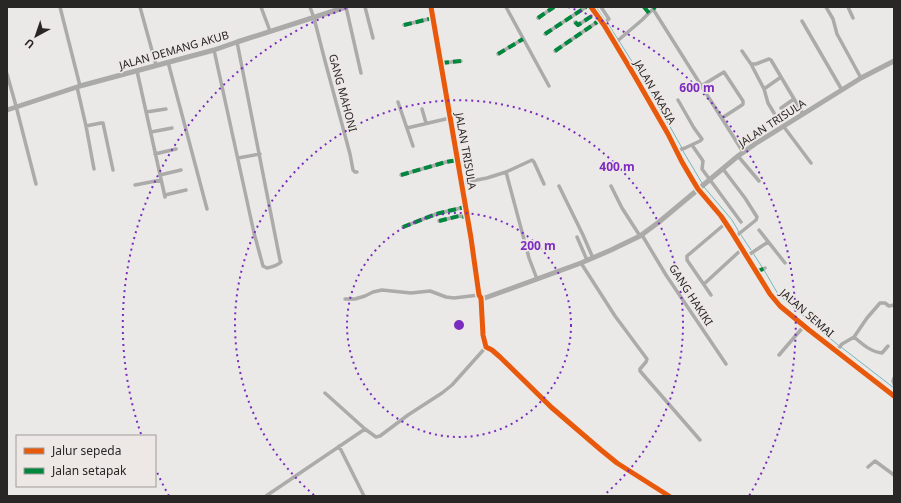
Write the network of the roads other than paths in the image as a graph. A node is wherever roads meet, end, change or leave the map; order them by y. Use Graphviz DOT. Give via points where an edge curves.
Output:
graph roads {
  1 [pos="60,7"];
  2 [pos="140,7"];
  3 [pos="261,7"];
  4 [pos="310,7"];
  5 [pos="346,7"];
  6 [pos="365,7"];
  7 [pos="431,7"];
  8 [pos="506,7"];
  9 [pos="554,7"];
  10 [pos="586,7"];
  11 [pos="591,7"];
  12 [pos="601,7"];
  13 [pos="644,7"];
  14 [pos="826,7"];
  15 [pos="848,7"];
  16 [pos="654,8"];
  17 [pos="649,13"];
  18 [pos="595,14"];
  19 [pos="314,18"];
  20 [pos="433,18"];
  21 [pos="538,18"];
  22 [pos="854,18"];
  23 [pos="802,21"];
  24 [pos="575,22"];
  25 [pos="602,22"];
  26 [pos="404,25"];
  27 [pos="267,33"];
  28 [pos="545,34"];
  29 [pos="373,38"];
  30 [pos="523,39"];
  31 [pos="237,42"];
  32 [pos="616,42"];
  33 [pos="214,50"];
  34 [pos="555,51"];
  35 [pos="742,51"];
  36 [pos="498,54"];
  37 [pos="461,61"];
  38 [pos="168,62"];
  39 [pos="894,62"];
  40 [pos="441,63"];
  41 [pos="751,64"];
  42 [pos="156,65"];
  43 [pos="137,71"];
  44 [pos="362,73"];
  45 [pos="7,74"];
  46 [pos="781,77"];
  47 [pos="861,78"];
  48 [pos="549,86"];
  49 [pos="701,86"];
  50 [pos="78,87"];
  51 [pos="764,89"];
  52 [pos="842,90"];
  53 [pos="794,99"];
  54 [pos="678,100"];
  55 [pos="398,102"];
  56 [pos="16,106"];
  57 [pos="166,108"];
  58 [pos="781,108"];
  59 [pos="422,109"];
  60 [pos="7,110"];
  61 [pos="146,112"];
  62 [pos="774,113"];
  63 [pos="803,114"];
  64 [pos="450,118"];
  65 [pos="722,118"];
  66 [pos="426,123"];
  67 [pos="86,126"];
  68 [pos="784,127"];
  69 [pos="172,128"];
  70 [pos="407,128"];
  71 [pos="151,132"];
  72 [pos="692,145"];
  73 [pos="413,146"];
  74 [pos="176,149"];
  75 [pos="677,151"];
  76 [pos="743,152"];
  77 [pos="155,154"];
  78 [pos="260,154"];
  79 [pos="738,156"];
  80 [pos="238,158"];
  81 [pos="458,160"];
  82 [pos="811,163"];
  83 [pos="94,169"];
  84 [pos="723,169"];
  85 [pos="113,170"];
  86 [pos="181,170"];
  87 [pos="357,172"];
  88 [pos="506,172"];
  89 [pos="160,175"];
  90 [pos="401,175"];
  91 [pos="161,180"];
  92 [pos="710,180"];
  93 [pos="759,180"];
  94 [pos="461,183"];
  95 [pos="36,184"];
  96 [pos="544,184"];
  97 [pos="135,185"];
  98 [pos="559,186"];
  99 [pos="612,186"];
  100 [pos="701,187"];
  101 [pos="186,190"];
  102 [pos="465,207"];
  103 [pos="207,209"];
  104 [pos="467,217"];
  105 [pos="438,221"];
  106 [pos="741,222"];
  107 [pos="726,223"];
  108 [pos="403,227"];
  109 [pos="759,230"];
  110 [pos="641,236"];
  111 [pos="736,236"];
  112 [pos="577,237"];
  113 [pos="768,242"];
  114 [pos="742,249"];
  115 [pos="749,255"];
  116 [pos="593,258"];
  117 [pos="587,260"];
  118 [pos="581,263"];
  119 [pos="785,263"];
  120 [pos="537,279"];
  121 [pos="704,284"];
  122 [pos="711,295"];
  123 [pos="480,297"];
  124 [pos="345,299"];
  125 [pos="894,305"];
  126 [pos="804,326"];
  127 [pos="854,337"];
  128 [pos="888,346"];
  129 [pos="486,347"];
  130 [pos="837,351"];
  131 [pos="779,355"];
  132 [pos="726,364"];
  133 [pos="894,378"];
  134 [pos="894,384"];
  135 [pos="325,393"];
  136 [pos="894,395"];
  137 [pos="363,431"];
  138 [pos="700,440"];
  139 [pos="339,446"];
  140 [pos="868,467"];
  141 [pos="894,475"];
  142 [pos="266,496"];
  143 [pos="364,496"];
  144 [pos="669,496"];
  1 -- 50 [label="street"];
  2 -- 42 [label="street"];
  3 -- 27 [label="street"];
  4 -- 19 [label="street, GANG MAHONI"];
  5 -- 19 [label="street, JALAN DEMANG AKUB"];
  5 -- 44 [label="street"];
  6 -- 29 [label="street"];
  7 -- 20 [label="street, JALAN TRISULA"];
  8 -- 30 [label="street"];
  9 -- 21 [label="street"];
  10 -- 28 [label="street"];
  11 -- 18 [label="street, JALAN AKASIA"];
  12 -- 25 [label="street" via="609,19"];
  13 -- 17 [label="street"];
  14 -- 47 [label="street" via="837,34"];
  15 -- 22 [label="street"];
  16 -- 17 [label="street"];
  16 -- 49 [label="street"];
  17 -- 32 [label="street"];
  18 -- 24 [label="street" via="578,25"];
  18 -- 25 [label="street, JALAN AKASIA"];
  19 -- 27 [label="street, JALAN DEMANG AKUB"];
  19 -- 87 [label="street, GANG MAHONI" via="353,170"];
  20 -- 26 [label="street"];
  20 -- 40 [label="street, JALAN TRISULA"];
  23 -- 52 [label="street"];
  25 -- 32 [label="street, JALAN AKASIA"];
  25 -- 34 [label="street"];
  27 -- 31 [label="street, JALAN DEMANG AKUB"];
  30 -- 36 [label="street"];
  30 -- 48 [label="street"];
  31 -- 33 [label="street, JALAN DEMANG AKUB"];
  31 -- 78 [label="street"];
  32 -- 75 [label="street, JALAN AKASIA"];
  33 -- 38 [label="street, JALAN DEMANG AKUB"];
  33 -- 80 [label="street"];
  35 -- 41 [label="street"];
  37 -- 40 [label="street"];
  38 -- 42 [label="street, JALAN DEMANG AKUB"];
  38 -- 103 [label="street"];
  39 -- 47 [label="street, JALAN TRISULA"];
  40 -- 64 [label="street, JALAN TRISULA"];
  41 -- 46 [label="street" via="770,59"];
  41 -- 51 [label="street"];
  42 -- 43 [label="street, JALAN DEMANG AKUB"];
  43 -- 50 [label="street, JALAN DEMANG AKUB"];
  43 -- 61 [label="street"];
  45 -- 56 [label="street"];
  46 -- 51 [label="street"];
  46 -- 53 [label="street"];
  47 -- 52 [label="street, JALAN TRISULA"];
  49 -- 65 [label="street"];
  49 -- 65 [label="street" via="724,72 743,104"];
  50 -- 56 [label="street, JALAN DEMANG AKUB"];
  50 -- 67 [label="street"];
  51 -- 62 [label="street"];
  52 -- 63 [label="street, JALAN TRISULA"];
  53 -- 58 [label="street"];
  53 -- 63 [label="street"];
  54 -- 72 [label="street" via="702,139"];
  55 -- 70 [label="street"];
  56 -- 60 [label="street, JALAN DEMANG AKUB"];
  56 -- 95 [label="street"];
  57 -- 61 [label="street"];
  59 -- 66 [label="street"];
  61 -- 71 [label="street"];
  63 -- 68 [label="street, JALAN TRISULA"];
  64 -- 66 [label="street"];
  64 -- 81 [label="street, JALAN TRISULA"];
  65 -- 76 [label="street"];
  66 -- 70 [label="street"];
  67 -- 83 [label="street"];
  67 -- 85 [label="street" via="103,123"];
  68 -- 76 [label="street, JALAN TRISULA"];
  68 -- 82 [label="street"];
  69 -- 71 [label="street"];
  70 -- 73 [label="street"];
  71 -- 77 [label="street"];
  72 -- 75 [label="street"];
  72 -- 92 [label="street" via="703,161 702,169"];
  74 -- 77 [label="street"];
  75 -- 100 [label="street, JALAN AKASIA"];
  76 -- 79 [label="street, JALAN TRISULA"];
  77 -- 89 [label="street"];
  78 -- 80 [label="street"];
  78 -- 80 [label="street" via="280,260 277,265 267,268 263,266 254,233"];
  79 -- 84 [label="street, JALAN TRISULA"];
  79 -- 93 [label="street"];
  81 -- 90 [label="street"];
  81 -- 94 [label="street, JALAN TRISULA"];
  84 -- 92 [label="street, JALAN TRISULA"];
  84 -- 111 [label="street" via="757,217"];
  86 -- 89 [label="street"];
  88 -- 94 [label="street"];
  88 -- 96 [label="street" via="532,160"];
  88 -- 120 [label="street"];
  89 -- 91 [label="street"];
  91 -- 97 [label="street"];
  91 -- 101 [label="street" via="165,196"];
  92 -- 100 [label="street, JALAN TRISULA"];
  92 -- 106 [label="street"];
  94 -- 102 [label="street, JALAN TRISULA"];
  98 -- 116 [label="street"];
  99 -- 110 [label="street, GANG HAKIKI" via="622,208"];
  100 -- 107 [label="street, JALAN SEMAI"];
  100 -- 110 [label="street, JALAN TRISULA"];
  102 -- 104 [label="street, JALAN TRISULA"];
  102 -- 108 [label="street" via="436,214"];
  104 -- 105 [label="street" via="459,216"];
  104 -- 123 [label="street, JALAN TRISULA"];
  107 -- 111 [label="street, JALAN SEMAI"];
  107 -- 121 [label="street" via="687,256 687,260"];
  109 -- 113 [label="street"];
  110 -- 116 [label="street, JALAN TRISULA"];
  110 -- 132 [label="street, GANG HAKIKI"];
  111 -- 114 [label="street, JALAN SEMAI"];
  112 -- 117 [label="street"];
  113 -- 115 [label="street"];
  113 -- 119 [label="street"];
  114 -- 115 [label="street, JALAN SEMAI"];
  114 -- 121 [label="street"];
  115 -- 126 [label="street, JALAN SEMAI" via="760,270 775,302"];
  116 -- 117 [label="street, JALAN TRISULA"];
  117 -- 118 [label="street, JALAN TRISULA"];
  118 -- 120 [label="street, JALAN TRISULA"];
  118 -- 138 [label="street" via="615,316 647,359 640,371"];
  120 -- 123 [label="street, JALAN TRISULA" via="484,298"];
  121 -- 122 [label="street"];
  123 -- 124 [label="street" via="454,298 430,291 382,290 355,299"];
  123 -- 129 [label="street"];
  125 -- 127 [label="street" via="880,303"];
  126 -- 130 [label="street, JALAN SEMAI"];
  126 -- 131 [label="street"];
  127 -- 128 [label="street" via="878,353 884,352"];
  127 -- 130 [label="street" via="842,344"];
  129 -- 137 [label="street" via="452,385 380,436 376,437"];
  129 -- 144 [label="street" via="601,450"];
  130 -- 136 [label="street, JALAN SEMAI"];
  133 -- 134 [label="street"];
  135 -- 137 [label="street"];
  137 -- 139 [label="street"];
  139 -- 142 [label="street"];
  139 -- 143 [label="street"];
  140 -- 141 [label="street" via="875,461"];
}
